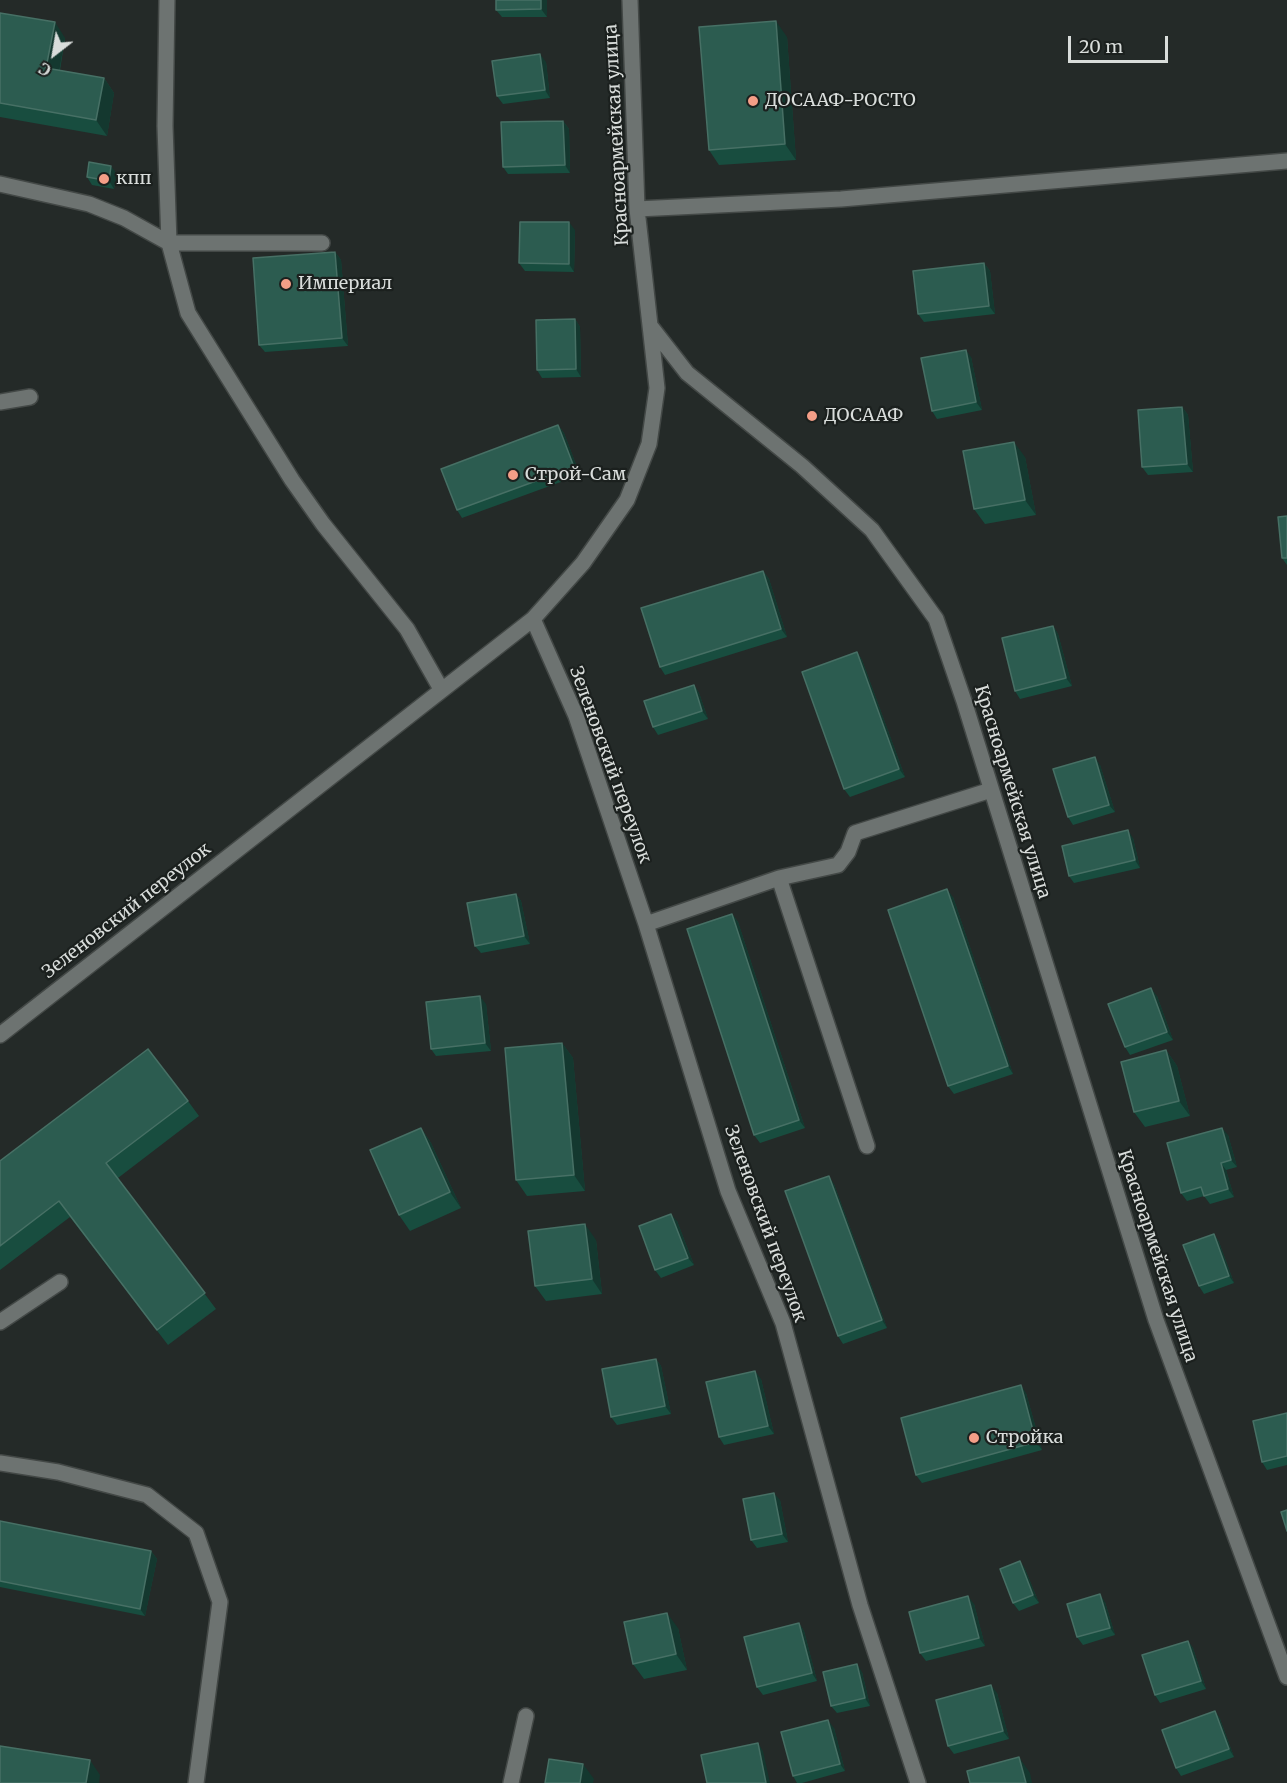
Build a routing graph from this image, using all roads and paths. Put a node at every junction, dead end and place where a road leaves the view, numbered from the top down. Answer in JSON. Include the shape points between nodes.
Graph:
{"nodes":[{"id":1,"x":167,"y":0,"type":"edge"},
{"id":2,"x":630,"y":0,"type":"edge"},
{"id":3,"x":1287,"y":161,"type":"edge"},
{"id":4,"x":0,"y":184,"type":"edge"},
{"id":5,"x":637,"y":209,"type":"junction"},
{"id":6,"x":169,"y":243,"type":"junction"},
{"id":7,"x":322,"y":243,"type":"dead end"},
{"id":8,"x":652,"y":328,"type":"junction"},
{"id":9,"x":30,"y":397,"type":"dead end"},
{"id":10,"x":0,"y":402,"type":"edge"},
{"id":11,"x":533,"y":618,"type":"junction"},
{"id":12,"x":441,"y":689,"type":"junction"},
{"id":13,"x":991,"y":790,"type":"junction"},
{"id":14,"x":779,"y":878,"type":"junction"},
{"id":15,"x":646,"y":924,"type":"junction"},
{"id":16,"x":0,"y":1035,"type":"edge"},
{"id":17,"x":867,"y":1146,"type":"dead end"},
{"id":18,"x":60,"y":1282,"type":"dead end"},
{"id":19,"x":0,"y":1322,"type":"edge"},
{"id":20,"x":0,"y":1463,"type":"edge"},
{"id":21,"x":1287,"y":1677,"type":"edge"},
{"id":22,"x":526,"y":1716,"type":"dead end"},
{"id":23,"x":196,"y":1783,"type":"edge"},
{"id":24,"x":511,"y":1783,"type":"edge"},
{"id":25,"x":918,"y":1783,"type":"edge"}],
"edges":[{"from":1,"to":6,"type":"street","via":[[165,126]]},
{"from":2,"to":5,"type":"street","name":"Красноармейская улица"},
{"from":3,"to":5,"type":"street","via":[[841,199]]},
{"from":4,"to":6,"type":"street","via":[[89,204]]},
{"from":5,"to":8,"type":"street","name":"Красноармейская улица"},
{"from":6,"to":7,"type":"street"},
{"from":6,"to":12,"type":"street","via":[[188,313],[292,480],[407,629]]},
{"from":8,"to":11,"type":"street","name":"Зеленовский переулок","via":[[657,388],[654,411],[649,444],[627,500],[583,563]]},
{"from":8,"to":13,"type":"street","name":"Красноармейская улица","via":[[687,372],[802,466],[872,530],[897,561],[936,619]]},
{"from":9,"to":10,"type":"street"},
{"from":11,"to":12,"type":"street","name":"Зеленовский переулок"},
{"from":11,"to":15,"type":"street","name":"Зеленовский переулок","via":[[576,716]]},
{"from":12,"to":16,"type":"street","name":"Зеленовский переулок"},
{"from":13,"to":14,"type":"street","via":[[855,833],[838,865]]},
{"from":13,"to":21,"type":"street","name":"Красноармейская улица","via":[[1156,1320]]},
{"from":14,"to":15,"type":"street"},
{"from":14,"to":17,"type":"street"},
{"from":15,"to":25,"type":"street","name":"Зеленовский переулок","via":[[728,1191],[783,1323],[860,1605]]},
{"from":18,"to":19,"type":"street"},
{"from":20,"to":23,"type":"street","via":[[58,1472],[147,1495],[196,1533],[220,1602]]},
{"from":22,"to":24,"type":"street"}]}
